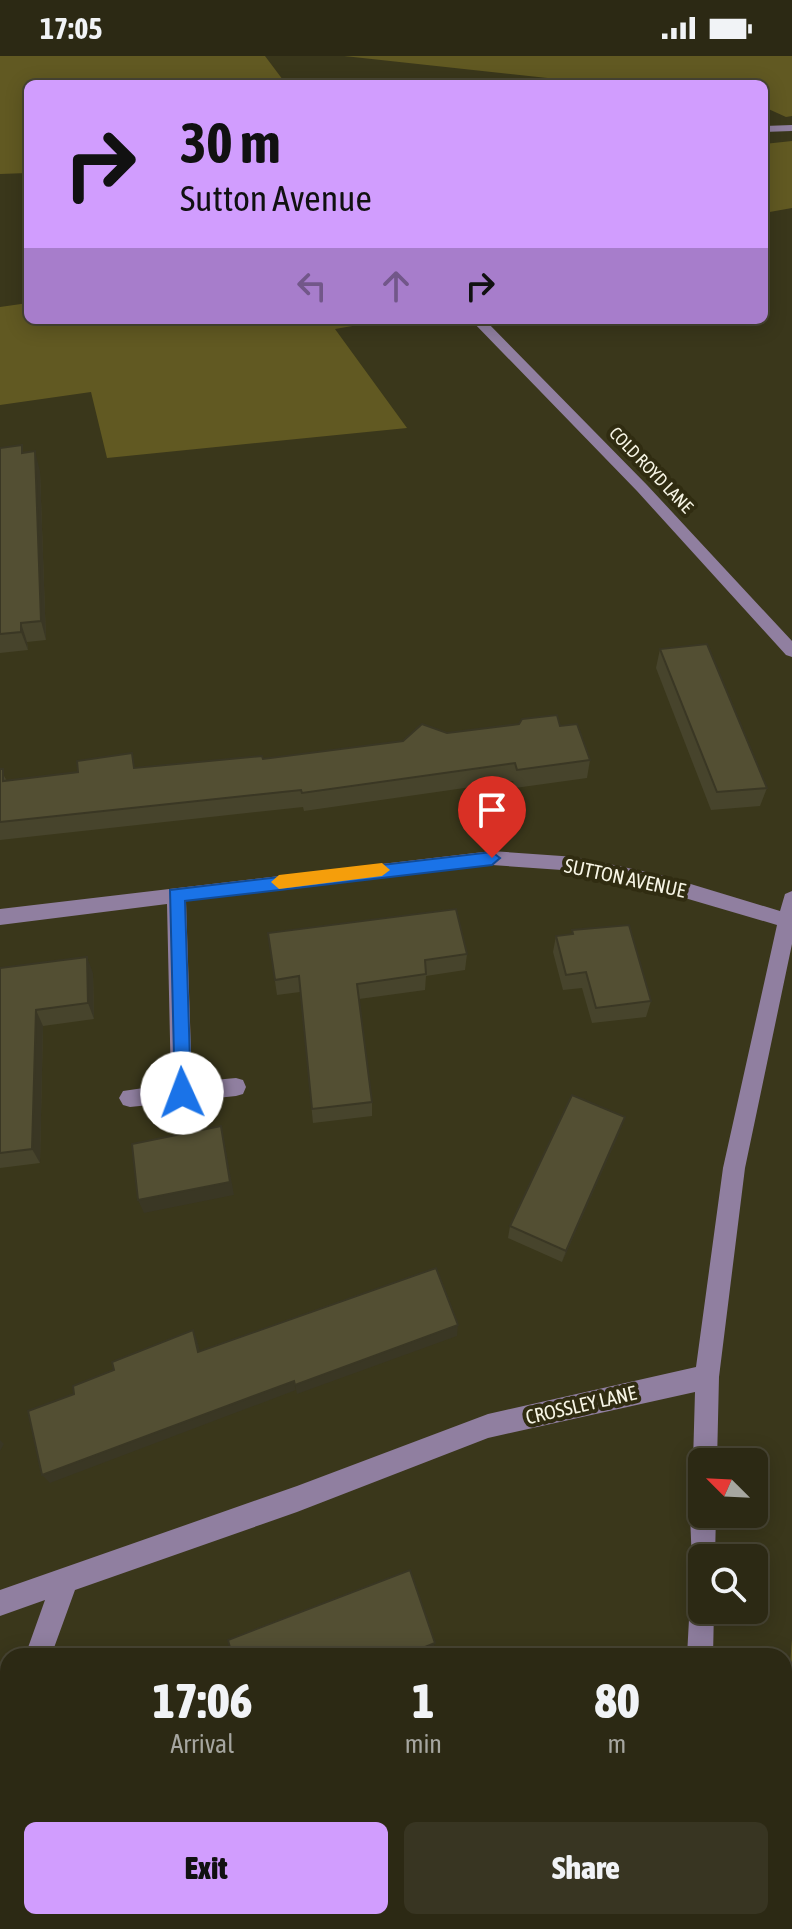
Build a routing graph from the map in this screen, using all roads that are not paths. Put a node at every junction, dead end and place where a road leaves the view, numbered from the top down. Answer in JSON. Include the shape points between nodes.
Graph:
{"nodes":[{"id":1,"x":792,"y":128,"type":"edge"},
{"id":2,"x":768,"y":129,"type":"edge"},
{"id":3,"x":482,"y":324,"type":"edge"},
{"id":4,"x":792,"y":651,"type":"edge"},
{"id":5,"x":176,"y":895,"type":"junction"},
{"id":6,"x":788,"y":910,"type":"edge"},
{"id":7,"x":0,"y":917,"type":"edge"},
{"id":8,"x":236,"y":1087,"type":"dead end"},
{"id":9,"x":182,"y":1093,"type":"junction"},
{"id":10,"x":130,"y":1098,"type":"dead end"},
{"id":11,"x":707,"y":1377,"type":"junction"},
{"id":12,"x":705,"y":1448,"type":"edge"},
{"id":13,"x":65,"y":1581,"type":"junction"},
{"id":14,"x":0,"y":1603,"type":"edge"},
{"id":15,"x":701,"y":1624,"type":"edge"},
{"id":16,"x":41,"y":1648,"type":"edge"},
{"id":17,"x":700,"y":1648,"type":"edge"}],
"edges":[{"from":1,"to":2,"type":"street"},
{"from":3,"to":4,"type":"street","name":"COLD ROYD LANE"},
{"from":5,"to":6,"type":"street","name":"SUTTON AVENUE","via":[[492,858],[576,864]]},
{"from":5,"to":7,"type":"street","name":"SUTTON AVENUE"},
{"from":5,"to":9,"type":"street"},
{"from":6,"to":11,"type":"street","via":[[734,1168]]},
{"from":8,"to":9,"type":"street"},
{"from":9,"to":10,"type":"street"},
{"from":11,"to":12,"type":"street"},
{"from":11,"to":13,"type":"street","name":"CROSSLEY LANE","via":[[488,1426]]},
{"from":13,"to":14,"type":"street","name":"CROSSLEY LANE"},
{"from":13,"to":16,"type":"street"},
{"from":15,"to":17,"type":"street"}]}
